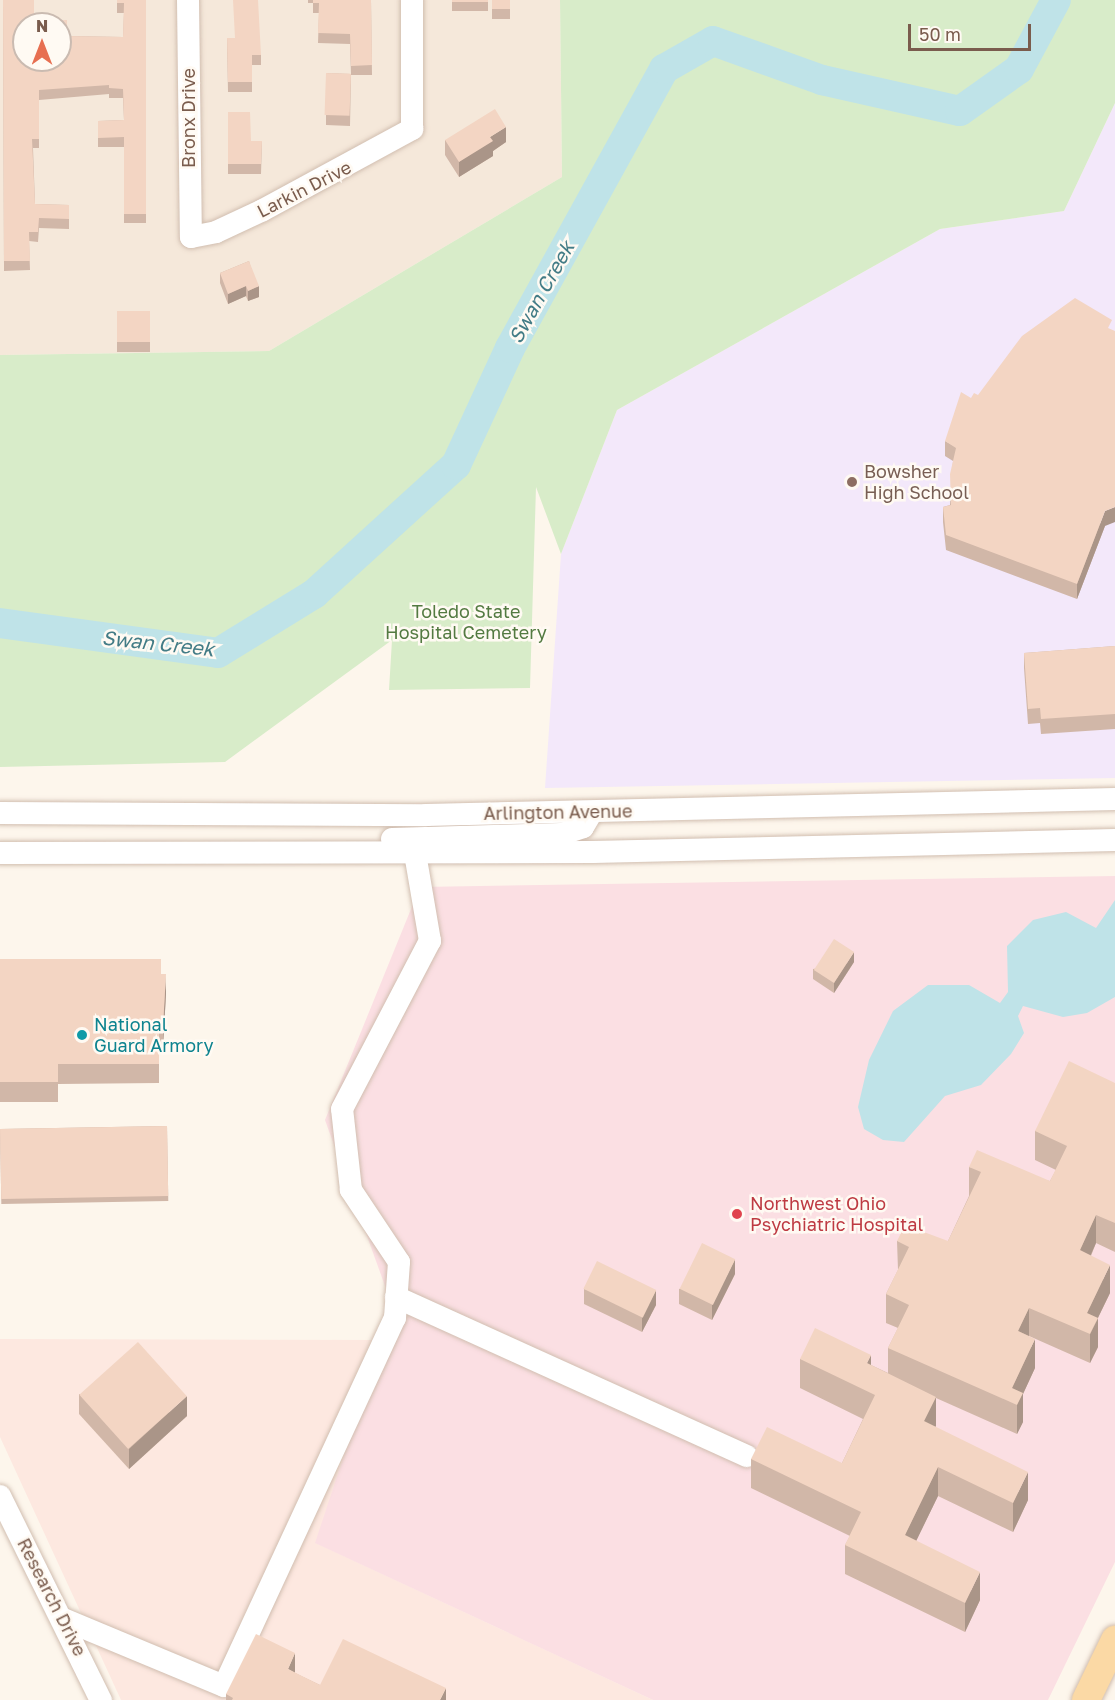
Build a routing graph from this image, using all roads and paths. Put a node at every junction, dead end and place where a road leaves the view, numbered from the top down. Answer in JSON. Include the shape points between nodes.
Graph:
{"nodes":[{"id":1,"x":188,"y":0,"type":"edge"},
{"id":2,"x":412,"y":0,"type":"edge"},
{"id":3,"x":191,"y":237,"type":"joint"},
{"id":4,"x":1115,"y":799,"type":"edge"},
{"id":5,"x":592,"y":812,"type":"junction"},
{"id":6,"x":0,"y":813,"type":"edge"},
{"id":7,"x":1115,"y":840,"type":"edge"},
{"id":8,"x":0,"y":854,"type":"edge"},
{"id":9,"x":130,"y":854,"type":"junction"},
{"id":10,"x":415,"y":854,"type":"junction"},
{"id":11,"x":396,"y":1297,"type":"junction"},
{"id":12,"x":747,"y":1456,"type":"dead end"},
{"id":13,"x":0,"y":1496,"type":"edge"},
{"id":14,"x":63,"y":1619,"type":"junction"},
{"id":15,"x":1115,"y":1640,"type":"edge"},
{"id":16,"x":101,"y":1700,"type":"edge"},
{"id":17,"x":1086,"y":1700,"type":"edge"}],
"edges":[{"from":1,"to":3,"type":"street","name":"Bronx Drive"},
{"from":2,"to":3,"type":"street","name":"Larkin Drive","via":[[412,129],[358,162],[263,210],[216,232]]},
{"from":4,"to":5,"type":"street","name":"Arlington Avenue"},
{"from":5,"to":6,"type":"street","name":"Arlington Avenue"},
{"from":5,"to":9,"type":"street","via":[[583,827],[562,834],[477,834],[364,841],[250,839]]},
{"from":7,"to":10,"type":"street"},
{"from":8,"to":9,"type":"street"},
{"from":9,"to":10,"type":"street"},
{"from":10,"to":11,"type":"street","via":[[430,941],[342,1109],[351,1190],[399,1262]]},
{"from":11,"to":12,"type":"street"},
{"from":11,"to":14,"type":"street","via":[[395,1318],[224,1686]]},
{"from":13,"to":14,"type":"street","name":"Research Drive"},
{"from":14,"to":16,"type":"street","name":"Research Drive"},
{"from":15,"to":17,"type":"main road"}]}
